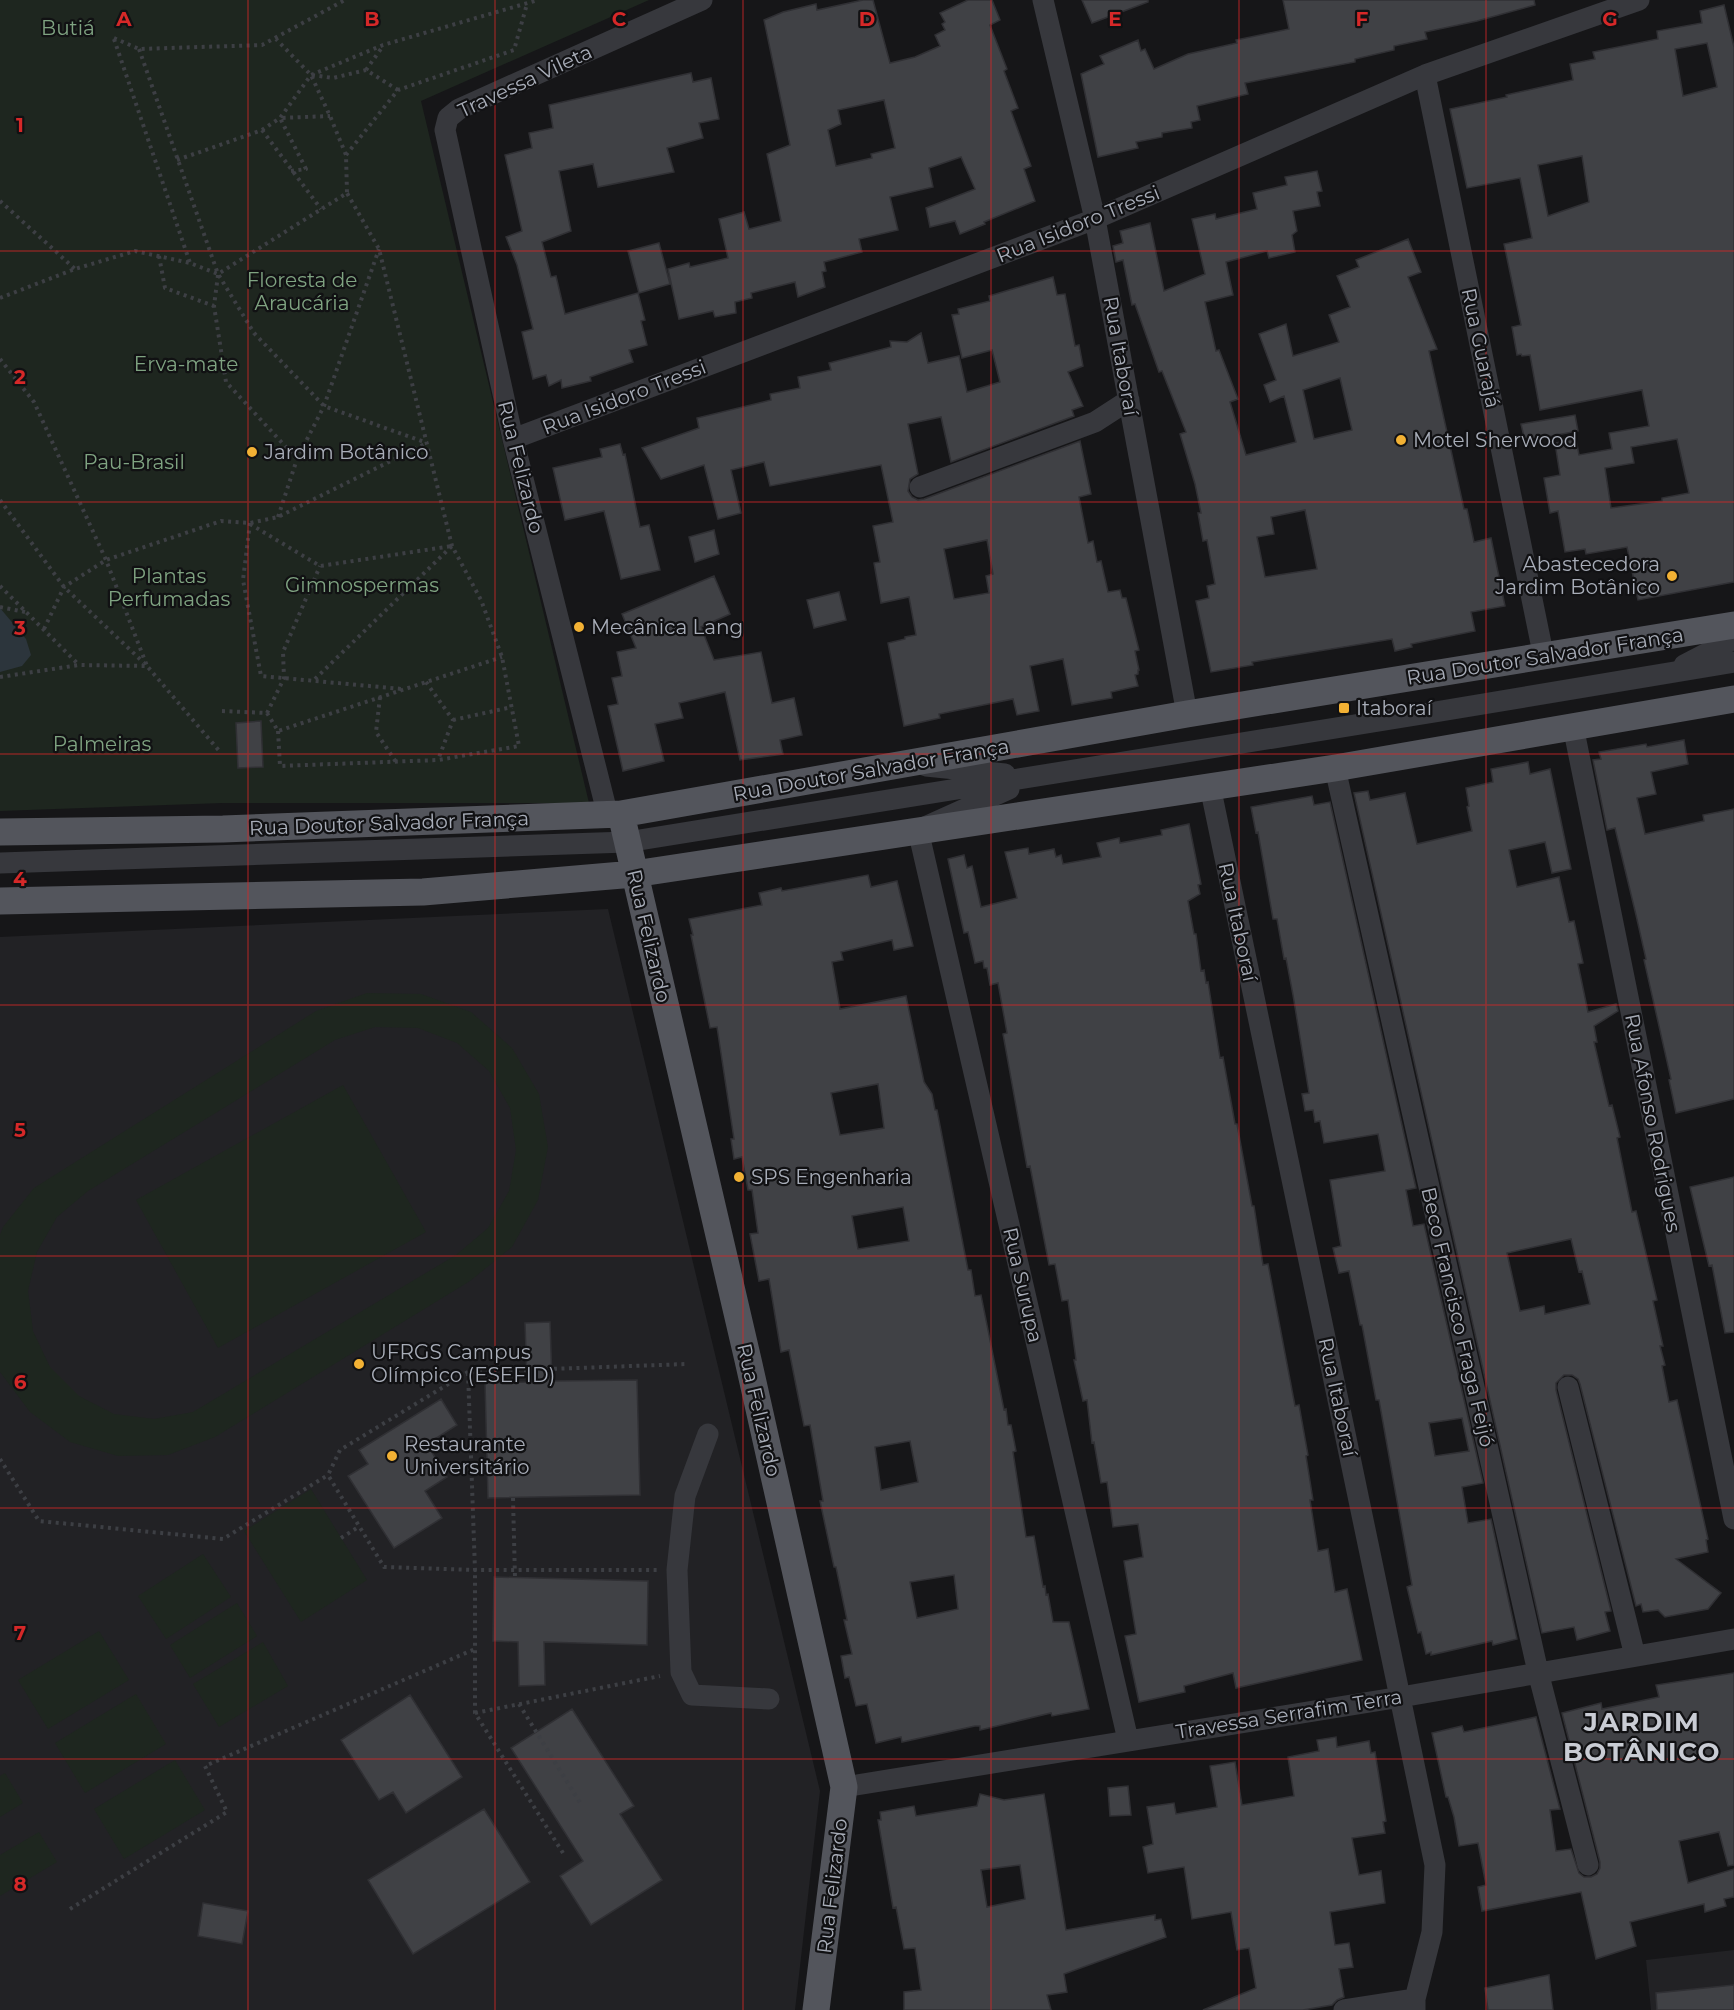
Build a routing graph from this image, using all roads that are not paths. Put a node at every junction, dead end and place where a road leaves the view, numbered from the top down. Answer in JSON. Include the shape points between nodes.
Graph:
{"nodes":[{"id":1,"x":702,"y":0,"type":"edge"},
{"id":2,"x":1043,"y":0,"type":"edge"},
{"id":3,"x":1639,"y":0,"type":"edge"},
{"id":4,"x":1425,"y":75,"type":"junction"},
{"id":5,"x":448,"y":118,"type":"joint"},
{"id":6,"x":1095,"y":219,"type":"junction"},
{"id":7,"x":1129,"y":400,"type":"junction"},
{"id":8,"x":513,"y":439,"type":"junction"},
{"id":9,"x":920,"y":487,"type":"dead end"},
{"id":10,"x":1734,"y":625,"type":"edge"},
{"id":11,"x":1734,"y":639,"type":"edge"},
{"id":12,"x":1544,"y":658,"type":"junction"},
{"id":13,"x":1734,"y":662,"type":"edge"},
{"id":14,"x":1665,"y":674,"type":"junction"},
{"id":15,"x":1734,"y":699,"type":"edge"},
{"id":16,"x":1186,"y":714,"type":"junction"},
{"id":17,"x":1573,"y":726,"type":"junction"},
{"id":18,"x":908,"y":764,"type":"junction"},
{"id":19,"x":1335,"y":768,"type":"junction"},
{"id":20,"x":1036,"y":777,"type":"junction"},
{"id":21,"x":1210,"y":786,"type":"junction"},
{"id":22,"x":614,"y":815,"type":"junction"},
{"id":23,"x":918,"y":830,"type":"junction"},
{"id":24,"x":0,"y":832,"type":"edge"},
{"id":25,"x":627,"y":842,"type":"junction"},
{"id":26,"x":0,"y":863,"type":"edge"},
{"id":27,"x":634,"y":874,"type":"junction"},
{"id":28,"x":0,"y":901,"type":"edge"},
{"id":29,"x":1568,"y":1387,"type":"dead end"},
{"id":30,"x":708,"y":1434,"type":"dead end"},
{"id":31,"x":1734,"y":1519,"type":"edge"},
{"id":32,"x":1734,"y":1639,"type":"edge"},
{"id":33,"x":1635,"y":1656,"type":"junction"},
{"id":34,"x":1538,"y":1672,"type":"junction"},
{"id":35,"x":1401,"y":1697,"type":"junction"},
{"id":36,"x":769,"y":1699,"type":"dead end"},
{"id":37,"x":1128,"y":1740,"type":"junction"},
{"id":38,"x":844,"y":1787,"type":"junction"},
{"id":39,"x":1588,"y":1865,"type":"dead end"},
{"id":40,"x":1415,"y":2005,"type":"edge"},
{"id":41,"x":816,"y":2010,"type":"edge"},
{"id":42,"x":1344,"y":2010,"type":"edge"}],
"edges":[{"from":1,"to":5,"type":"street","name":"Travessa Vileta","via":[[459,109]]},
{"from":2,"to":6,"type":"street","name":"Rua Itaboraí"},
{"from":3,"to":4,"type":"street","name":"Rua Isidoro Tressi"},
{"from":4,"to":6,"type":"street","name":"Rua Isidoro Tressi"},
{"from":4,"to":12,"type":"street","name":"Rua Guarajá"},
{"from":5,"to":8,"type":"street","name":"Rua Felizardo","via":[[445,130]]},
{"from":6,"to":7,"type":"street","name":"Rua Itaboraí"},
{"from":6,"to":8,"type":"street","name":"Rua Isidoro Tressi"},
{"from":7,"to":9,"type":"street","via":[[1095,422]]},
{"from":7,"to":16,"type":"street","name":"Rua Itaboraí"},
{"from":8,"to":22,"type":"street","name":"Rua Felizardo"},
{"from":10,"to":12,"type":"main road","name":"Rua Doutor Salvador França"},
{"from":11,"to":14,"type":"street"},
{"from":12,"to":16,"type":"main road","name":"Rua Doutor Salvador França"},
{"from":13,"to":14,"type":"street"},
{"from":14,"to":20,"type":"street"},
{"from":15,"to":17,"type":"main road"},
{"from":16,"to":18,"type":"main road","name":"Rua Doutor Salvador França"},
{"from":17,"to":19,"type":"main road"},
{"from":17,"to":31,"type":"street","name":"Rua Afonso Rodrigues"},
{"from":18,"to":20,"type":"street"},
{"from":18,"to":22,"type":"main road","name":"Rua Doutor Salvador França"},
{"from":19,"to":21,"type":"main road"},
{"from":19,"to":34,"type":"street","name":"Beco Francisco Fraga Feijó"},
{"from":20,"to":23,"type":"street"},
{"from":20,"to":25,"type":"street"},
{"from":21,"to":23,"type":"main road"},
{"from":21,"to":35,"type":"street","name":"Rua Itaboraí"},
{"from":22,"to":24,"type":"main road","name":"Rua Doutor Salvador França"},
{"from":22,"to":25,"type":"main road","name":"Rua Felizardo"},
{"from":23,"to":27,"type":"main road"},
{"from":23,"to":37,"type":"street","name":"Rua Surupa"},
{"from":25,"to":26,"type":"street"},
{"from":25,"to":27,"type":"main road","name":"Rua Felizardo"},
{"from":27,"to":28,"type":"main road","via":[[423,892]]},
{"from":27,"to":38,"type":"main road","name":"Rua Felizardo"},
{"from":29,"to":33,"type":"street"},
{"from":30,"to":36,"type":"street","via":[[685,1496],[677,1570],[681,1672],[692,1695]]},
{"from":32,"to":33,"type":"street","name":"Travessa Serrafim Terra"},
{"from":33,"to":34,"type":"street","name":"Travessa Serrafim Terra"},
{"from":34,"to":35,"type":"street","name":"Travessa Serrafim Terra"},
{"from":34,"to":39,"type":"street","name":"Beco Francisco Fraga Feijó"},
{"from":35,"to":37,"type":"street","name":"Travessa Serrafim Terra"},
{"from":35,"to":40,"type":"street","name":"Rua Itaboraí","via":[[1435,1865],[1432,1932]]},
{"from":37,"to":38,"type":"street","name":"Travessa Serrafim Terra"},
{"from":38,"to":41,"type":"main road","name":"Rua Felizardo"},
{"from":40,"to":42,"type":"street"}]}
